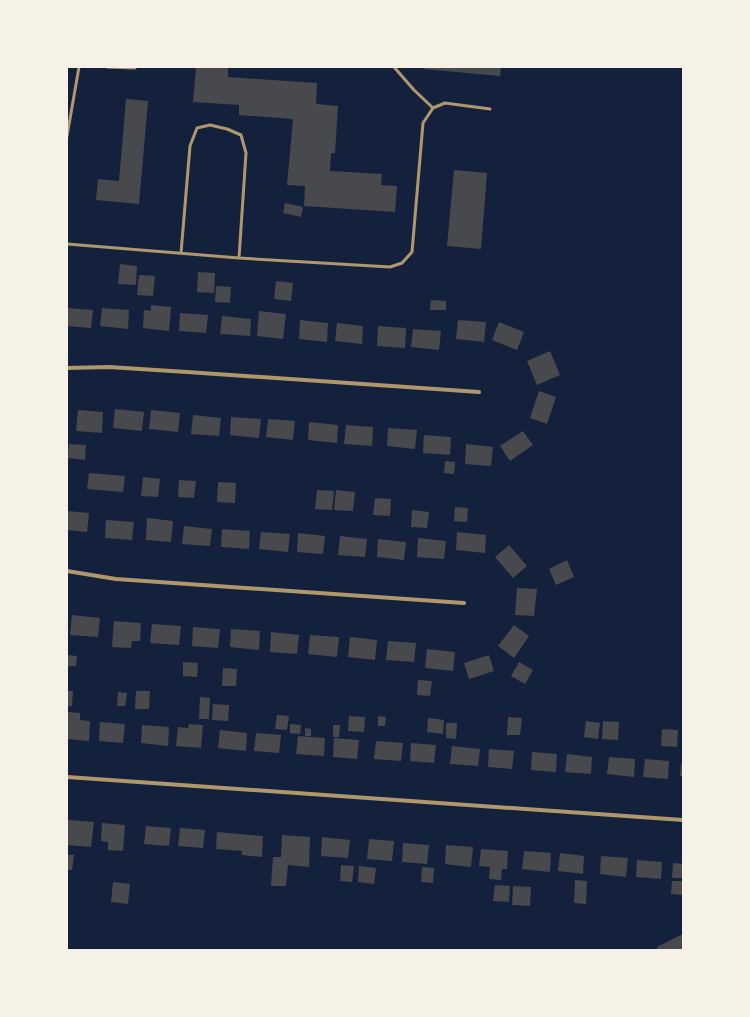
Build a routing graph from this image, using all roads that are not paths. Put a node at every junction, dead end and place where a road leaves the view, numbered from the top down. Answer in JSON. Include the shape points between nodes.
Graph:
{"nodes":[{"id":1,"x":79,"y":67,"type":"edge"},
{"id":2,"x":107,"y":67,"type":"edge"},
{"id":3,"x":394,"y":67,"type":"edge"},
{"id":4,"x":136,"y":68,"type":"dead end"},
{"id":5,"x":433,"y":108,"type":"junction"},
{"id":6,"x":490,"y":109,"type":"dead end"},
{"id":7,"x":67,"y":136,"type":"edge"},
{"id":8,"x":67,"y":244,"type":"edge"},
{"id":9,"x":181,"y":253,"type":"junction"},
{"id":10,"x":239,"y":258,"type":"junction"},
{"id":11,"x":67,"y":368,"type":"edge"},
{"id":12,"x":479,"y":392,"type":"dead end"},
{"id":13,"x":67,"y":571,"type":"edge"},
{"id":14,"x":464,"y":603,"type":"dead end"},
{"id":15,"x":67,"y":777,"type":"edge"},
{"id":16,"x":683,"y":820,"type":"edge"}],
"edges":[{"from":1,"to":7,"type":"lane"},
{"from":2,"to":4,"type":"lane"},
{"from":3,"to":5,"type":"lane"},
{"from":5,"to":6,"type":"lane","via":[[445,103]]},
{"from":5,"to":10,"type":"lane","via":[[423,123],[412,252],[402,264],[376,267]]},
{"from":8,"to":9,"type":"lane"},
{"from":9,"to":10,"type":"lane"},
{"from":9,"to":10,"type":"lane","via":[[190,146],[197,128],[210,125],[241,135],[246,153]]},
{"from":11,"to":12,"type":"street","via":[[109,367]]},
{"from":13,"to":14,"type":"street","via":[[116,579]]},
{"from":15,"to":16,"type":"street"}]}
